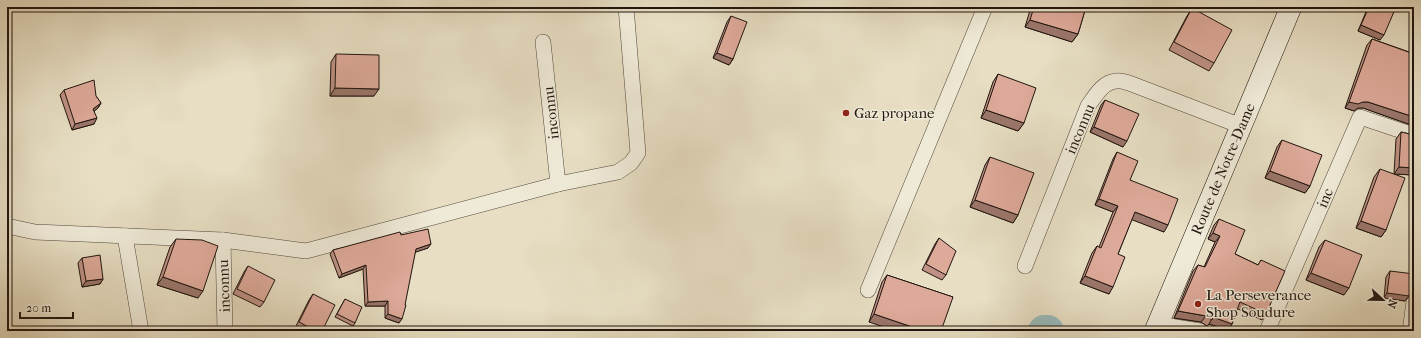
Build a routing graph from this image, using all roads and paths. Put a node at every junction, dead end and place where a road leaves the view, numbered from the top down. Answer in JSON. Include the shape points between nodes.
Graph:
{"nodes":[{"id":1,"x":626,"y":7,"type":"edge"},
{"id":2,"x":985,"y":7,"type":"edge"},
{"id":3,"x":1291,"y":7,"type":"edge"},
{"id":4,"x":543,"y":42,"type":"dead end"},
{"id":5,"x":1241,"y":126,"type":"junction"},
{"id":6,"x":1414,"y":135,"type":"edge"},
{"id":7,"x":558,"y":184,"type":"junction"},
{"id":8,"x":7,"y":226,"type":"edge"},
{"id":9,"x":125,"y":236,"type":"junction"},
{"id":10,"x":223,"y":240,"type":"junction"},
{"id":11,"x":1025,"y":266,"type":"dead end"},
{"id":12,"x":868,"y":290,"type":"dead end"},
{"id":13,"x":1414,"y":302,"type":"edge"},
{"id":14,"x":1156,"y":328,"type":"edge"},
{"id":15,"x":141,"y":331,"type":"edge"},
{"id":16,"x":226,"y":331,"type":"edge"},
{"id":17,"x":1200,"y":331,"type":"edge"},
{"id":18,"x":1267,"y":331,"type":"edge"},
{"id":19,"x":1410,"y":331,"type":"edge"}],
"edges":[{"from":1,"to":7,"type":"street","via":[[638,153],[631,163],[618,172]]},
{"from":2,"to":12,"type":"street"},
{"from":3,"to":5,"type":"street","name":"Route de Notre-Dame"},
{"from":4,"to":7,"type":"street","name":"inconnu"},
{"from":5,"to":11,"type":"street","name":"inconnu","via":[[1129,83],[1117,80],[1107,84],[1097,92],[1088,106]]},
{"from":5,"to":14,"type":"street","name":"Route de Notre-Dame"},
{"from":6,"to":18,"type":"street","name":"inc","via":[[1360,117]]},
{"from":7,"to":10,"type":"street","via":[[306,251]]},
{"from":8,"to":9,"type":"street","via":[[35,232]]},
{"from":9,"to":10,"type":"street"},
{"from":9,"to":15,"type":"street"},
{"from":10,"to":16,"type":"street","name":"inconnu"},
{"from":13,"to":19,"type":"street"},
{"from":14,"to":17,"type":"street"}]}
